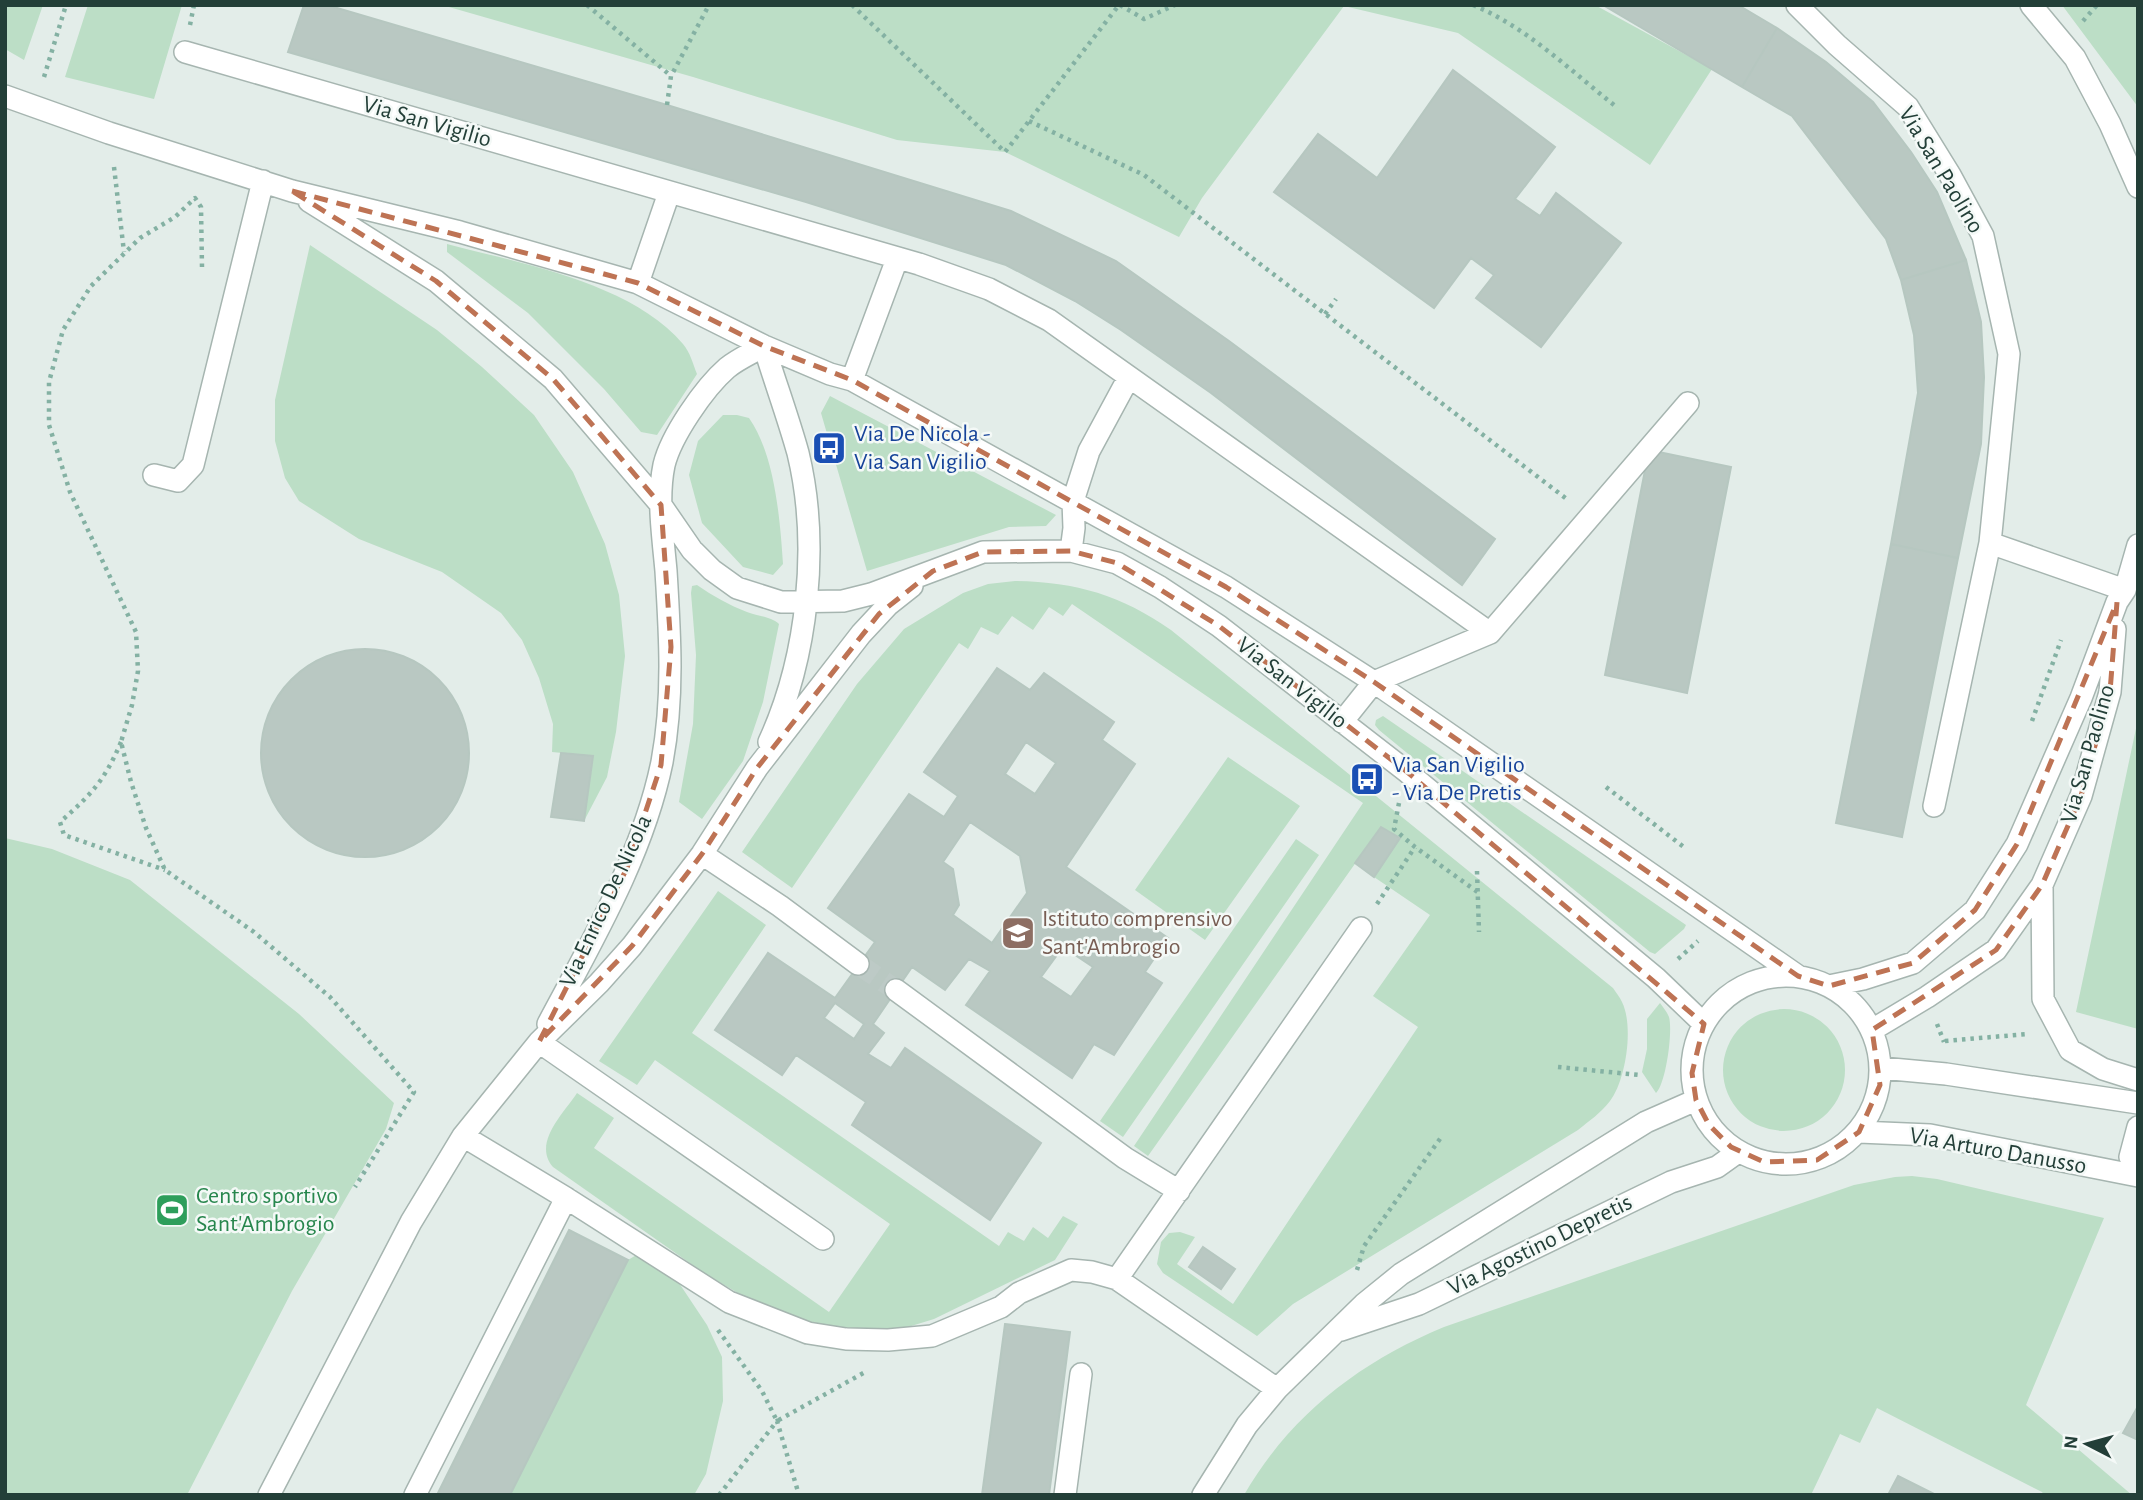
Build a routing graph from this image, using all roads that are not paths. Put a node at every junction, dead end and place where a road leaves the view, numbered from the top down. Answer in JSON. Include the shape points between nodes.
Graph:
{"nodes":[{"id":1,"x":1797,"y":5,"type":"edge"},
{"id":2,"x":2031,"y":5,"type":"edge"},
{"id":3,"x":185,"y":52,"type":"dead end"},
{"id":4,"x":5,"y":96,"type":"edge"},
{"id":5,"x":263,"y":181,"type":"junction"},
{"id":6,"x":2138,"y":187,"type":"edge"},
{"id":7,"x":292,"y":191,"type":"junction"},
{"id":8,"x":669,"y":193,"type":"junction"},
{"id":9,"x":897,"y":259,"type":"junction"},
{"id":10,"x":639,"y":283,"type":"junction"},
{"id":11,"x":764,"y":346,"type":"junction"},
{"id":12,"x":1129,"y":377,"type":"junction"},
{"id":13,"x":852,"y":380,"type":"junction"},
{"id":14,"x":1688,"y":403,"type":"dead end"},
{"id":15,"x":154,"y":475,"type":"dead end"},
{"id":16,"x":1073,"y":501,"type":"junction"},
{"id":17,"x":661,"y":505,"type":"junction"},
{"id":18,"x":1990,"y":543,"type":"junction"},
{"id":19,"x":2138,"y":545,"type":"edge"},
{"id":20,"x":1071,"y":551,"type":"junction"},
{"id":21,"x":933,"y":571,"type":"junction"},
{"id":22,"x":2121,"y":596,"type":"junction"},
{"id":23,"x":805,"y":603,"type":"junction"},
{"id":24,"x":1490,"y":633,"type":"junction"},
{"id":25,"x":1374,"y":682,"type":"junction"},
{"id":26,"x":1342,"y":722,"type":"junction"},
{"id":27,"x":757,"y":768,"type":"junction"},
{"id":28,"x":1934,"y":806,"type":"dead end"},
{"id":29,"x":702,"y":854,"type":"junction"},
{"id":30,"x":2042,"y":885,"type":"junction"},
{"id":31,"x":1361,"y":928,"type":"road end"},
{"id":32,"x":858,"y":964,"type":"tunnel mouth"},
{"id":33,"x":1798,"y":976,"type":"junction"},
{"id":34,"x":1829,"y":986,"type":"junction"},
{"id":35,"x":896,"y":990,"type":"tunnel mouth"},
{"id":36,"x":1704,"y":1024,"type":"junction"},
{"id":37,"x":1872,"y":1030,"type":"junction"},
{"id":38,"x":539,"y":1042,"type":"junction"},
{"id":39,"x":1881,"y":1068,"type":"junction"},
{"id":40,"x":2138,"y":1080,"type":"edge"},
{"id":41,"x":1696,"y":1100,"type":"junction"},
{"id":42,"x":2138,"y":1103,"type":"edge"},
{"id":43,"x":2138,"y":1127,"type":"edge"},
{"id":44,"x":1858,"y":1132,"type":"junction"},
{"id":45,"x":463,"y":1136,"type":"junction"},
{"id":46,"x":1738,"y":1152,"type":"junction"},
{"id":47,"x":2138,"y":1168,"type":"edge"},
{"id":48,"x":2138,"y":1175,"type":"edge"},
{"id":49,"x":1179,"y":1191,"type":"junction"},
{"id":50,"x":566,"y":1198,"type":"junction"},
{"id":51,"x":823,"y":1239,"type":"dead end"},
{"id":52,"x":1117,"y":1279,"type":"junction"},
{"id":53,"x":1339,"y":1331,"type":"junction"},
{"id":54,"x":1080,"y":1374,"type":"dead end"},
{"id":55,"x":1277,"y":1389,"type":"junction"},
{"id":56,"x":269,"y":1495,"type":"edge"},
{"id":57,"x":415,"y":1495,"type":"edge"},
{"id":58,"x":1065,"y":1495,"type":"edge"},
{"id":59,"x":1203,"y":1495,"type":"edge"}],
"edges":[{"from":1,"to":18,"type":"street","name":"Via San Paolino","via":[[1909,107],[1983,236],[2009,354]]},
{"from":2,"to":6,"type":"street","via":[[2075,58]]},
{"from":3,"to":8,"type":"street","name":"Via San Vigilio"},
{"from":4,"to":5,"type":"street","name":"Via San Vigilio"},
{"from":5,"to":7,"type":"street","name":"Via San Vigilio"},
{"from":5,"to":15,"type":"street","via":[[193,465],[178,481]]},
{"from":7,"to":10,"type":"street","name":"Via San Vigilio"},
{"from":7,"to":17,"type":"street","name":"Via San Vigilio","via":[[436,281],[552,379]]},
{"from":8,"to":9,"type":"street","name":"Via San Vigilio"},
{"from":8,"to":10,"type":"street"},
{"from":9,"to":12,"type":"street","name":"Via San Vigilio","via":[[1001,295],[1048,320]]},
{"from":9,"to":13,"type":"street"},
{"from":10,"to":11,"type":"street","name":"Via San Vigilio"},
{"from":11,"to":13,"type":"street","name":"Via San Vigilio"},
{"from":11,"to":17,"type":"street","name":"Via Enrico De Nicola","via":[[728,367],[683,422],[664,464]]},
{"from":11,"to":23,"type":"street","name":"Via Enrico De Nicola","via":[[798,454],[806,497]]},
{"from":12,"to":16,"type":"street","via":[[1089,451]]},
{"from":12,"to":24,"type":"street","name":"Via San Vigilio"},
{"from":13,"to":16,"type":"street","name":"Via San Vigilio"},
{"from":14,"to":24,"type":"street"},
{"from":16,"to":20,"type":"street"},
{"from":16,"to":25,"type":"street","name":"Via San Vigilio","via":[[1226,587]]},
{"from":17,"to":23,"type":"street","via":[[692,550],[737,589],[781,602]]},
{"from":17,"to":38,"type":"street","name":"Via Enrico De Nicola","via":[[671,647],[668,727],[661,765],[627,868]]},
{"from":18,"to":22,"type":"street"},
{"from":18,"to":28,"type":"street","name":"Via San Paolino"},
{"from":19,"to":22,"type":"street","name":"Via San Paolino"},
{"from":20,"to":21,"type":"street","name":"Via San Vigilio","via":[[983,552]]},
{"from":20,"to":26,"type":"street","name":"Via San Vigilio","via":[[1117,563],[1160,587],[1219,626]]},
{"from":21,"to":23,"type":"street","name":"Via San Vigilio","via":[[871,594]]},
{"from":21,"to":27,"type":"street","name":"Via Enrico De Nicola","via":[[879,614]]},
{"from":22,"to":30,"type":"street","name":"Via San Paolino","via":[[2110,692],[2081,796]]},
{"from":22,"to":34,"type":"street","name":"Via San Paolino","via":[[2017,844],[1975,910],[1913,963]]},
{"from":23,"to":27,"type":"street","name":"Via Enrico De Nicola","via":[[794,674]]},
{"from":24,"to":25,"type":"street"},
{"from":25,"to":26,"type":"street"},
{"from":25,"to":33,"type":"street","name":"Via San Vigilio"},
{"from":26,"to":36,"type":"street","name":"Via San Vigilio","via":[[1656,978]]},
{"from":27,"to":29,"type":"street","name":"Via Enrico De Nicola"},
{"from":29,"to":32,"type":"street"},
{"from":29,"to":38,"type":"street","name":"Via Enrico De Nicola","via":[[632,946]]},
{"from":30,"to":37,"type":"street","name":"Via San Paolino","via":[[1996,950]]},
{"from":30,"to":40,"type":"street","via":[[2043,999],[2070,1050],[2103,1069]]},
{"from":31,"to":49,"type":"street"},
{"from":33,"to":34,"type":"street"},
{"from":33,"to":36,"type":"street","via":[[1770,977],[1744,986],[1721,1002]]},
{"from":34,"to":37,"type":"street","via":[[1854,1004]]},
{"from":35,"to":49,"type":"street","via":[[1125,1158]]},
{"from":36,"to":41,"type":"street","via":[[1692,1073]]},
{"from":37,"to":39,"type":"street"},
{"from":38,"to":45,"type":"street","name":"Via Enrico De Nicola"},
{"from":38,"to":51,"type":"street"},
{"from":39,"to":42,"type":"street"},
{"from":39,"to":44,"type":"street","via":[[1875,1102]]},
{"from":41,"to":46,"type":"street","via":[[1709,1125]]},
{"from":41,"to":53,"type":"street","name":"Via Agostino Depretis","via":[[1646,1122],[1401,1273]]},
{"from":43,"to":47,"type":"street","via":[[2130,1157]]},
{"from":44,"to":46,"type":"street","via":[[1817,1160],[1792,1165],[1764,1162]]},
{"from":44,"to":48,"type":"street","name":"Via Arturo Danusso","via":[[1930,1135]]},
{"from":45,"to":50,"type":"street"},
{"from":45,"to":56,"type":"street","name":"Via Enrico De Nicola","via":[[411,1222]]},
{"from":46,"to":53,"type":"street","name":"Via Agostino Depretis","via":[[1717,1167],[1671,1182],[1419,1304]]},
{"from":49,"to":52,"type":"street"},
{"from":50,"to":52,"type":"street","via":[[729,1302],[808,1333],[846,1339],[932,1336],[1071,1270]]},
{"from":50,"to":57,"type":"street"},
{"from":52,"to":55,"type":"street"},
{"from":53,"to":55,"type":"street","name":"Via Agostino Depretis"},
{"from":54,"to":58,"type":"street"},
{"from":55,"to":59,"type":"street","name":"Via Agostino Depretis","via":[[1247,1425]]}]}
